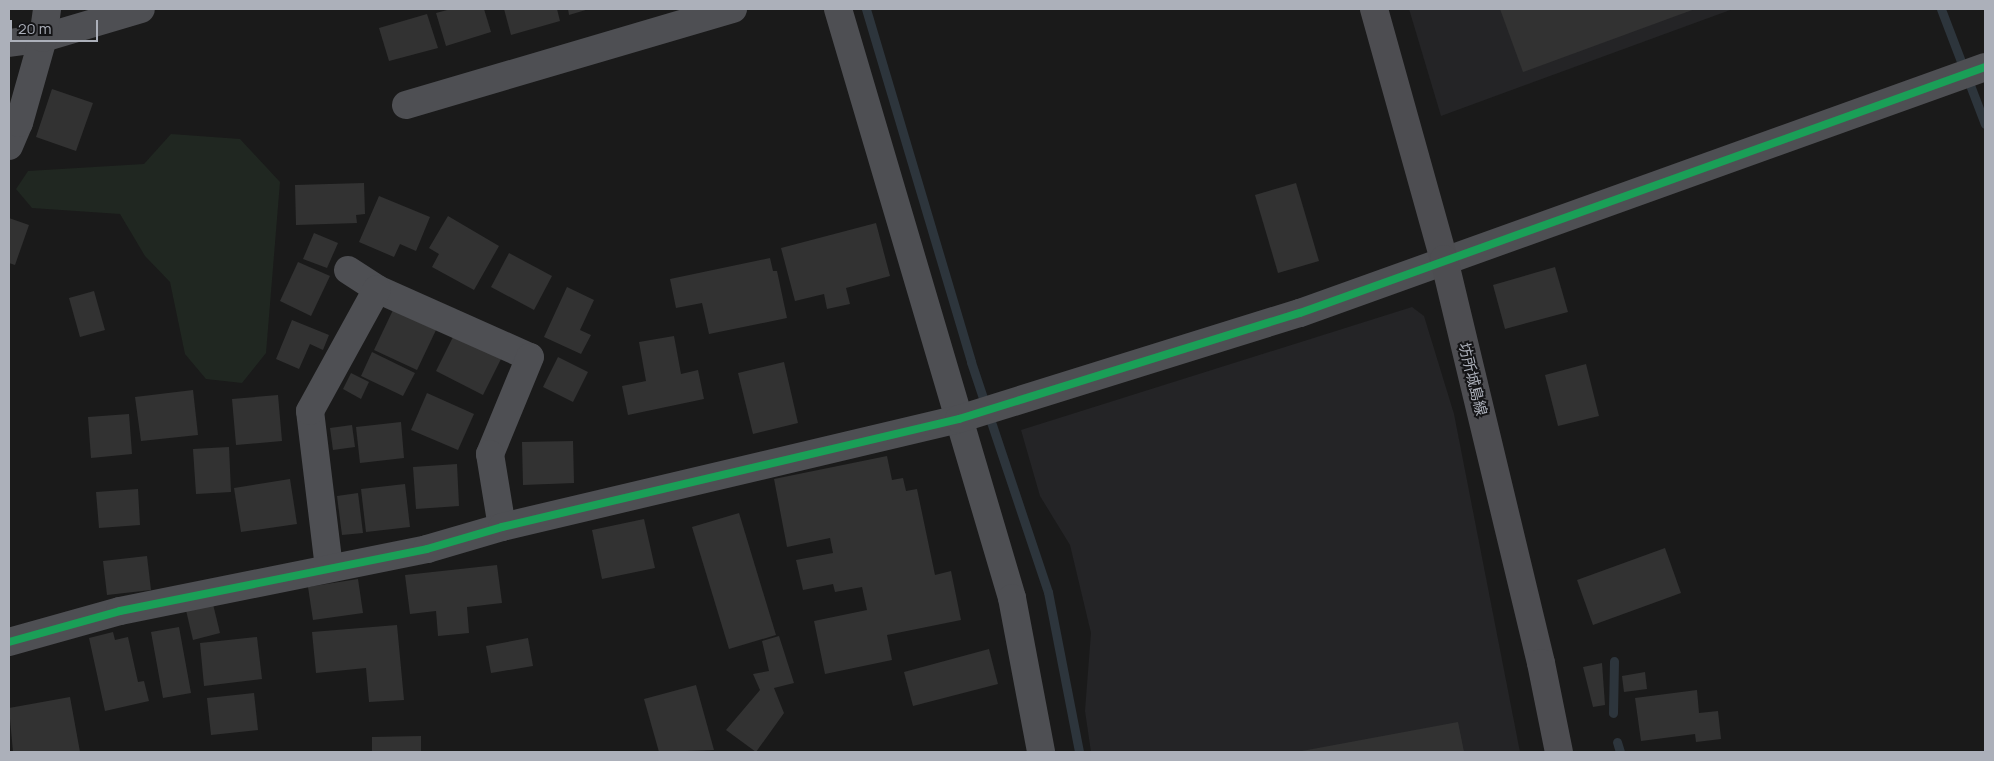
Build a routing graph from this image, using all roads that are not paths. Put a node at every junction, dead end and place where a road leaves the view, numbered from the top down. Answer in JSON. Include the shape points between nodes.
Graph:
{"nodes":[{"id":1,"x":47,"y":9,"type":"edge"},
{"id":2,"x":141,"y":9,"type":"edge"},
{"id":3,"x":733,"y":9,"type":"edge"},
{"id":4,"x":838,"y":9,"type":"edge"},
{"id":5,"x":1374,"y":9,"type":"edge"},
{"id":6,"x":43,"y":38,"type":"junction"},
{"id":7,"x":9,"y":43,"type":"edge"},
{"id":8,"x":1981,"y":69,"type":"edge"},
{"id":9,"x":406,"y":105,"type":"dead end"},
{"id":10,"x":9,"y":146,"type":"edge"},
{"id":11,"x":1444,"y":259,"type":"junction"},
{"id":12,"x":348,"y":270,"type":"dead end"},
{"id":13,"x":377,"y":289,"type":"junction"},
{"id":14,"x":959,"y":419,"type":"junction"},
{"id":15,"x":502,"y":527,"type":"junction"},
{"id":16,"x":329,"y":568,"type":"junction"},
{"id":17,"x":9,"y":642,"type":"edge"},
{"id":18,"x":1041,"y":752,"type":"edge"},
{"id":19,"x":1559,"y":752,"type":"edge"}],
"edges":[{"from":1,"to":6,"type":"street"},
{"from":2,"to":6,"type":"street"},
{"from":3,"to":9,"type":"street"},
{"from":4,"to":14,"type":"street"},
{"from":5,"to":11,"type":"main road","name":"坊所城島線"},
{"from":6,"to":7,"type":"street"},
{"from":6,"to":10,"type":"street"},
{"from":8,"to":11,"type":"street"},
{"from":11,"to":14,"type":"street","via":[[1300,313]]},
{"from":11,"to":19,"type":"main road","name":"坊所城島線","via":[[1541,663]]},
{"from":12,"to":13,"type":"street"},
{"from":13,"to":15,"type":"street","via":[[530,357],[490,454]]},
{"from":13,"to":16,"type":"street","via":[[310,410]]},
{"from":14,"to":15,"type":"street"},
{"from":14,"to":18,"type":"street","via":[[1012,598]]},
{"from":15,"to":16,"type":"street","via":[[427,549]]},
{"from":16,"to":17,"type":"street","via":[[120,611]]}]}
